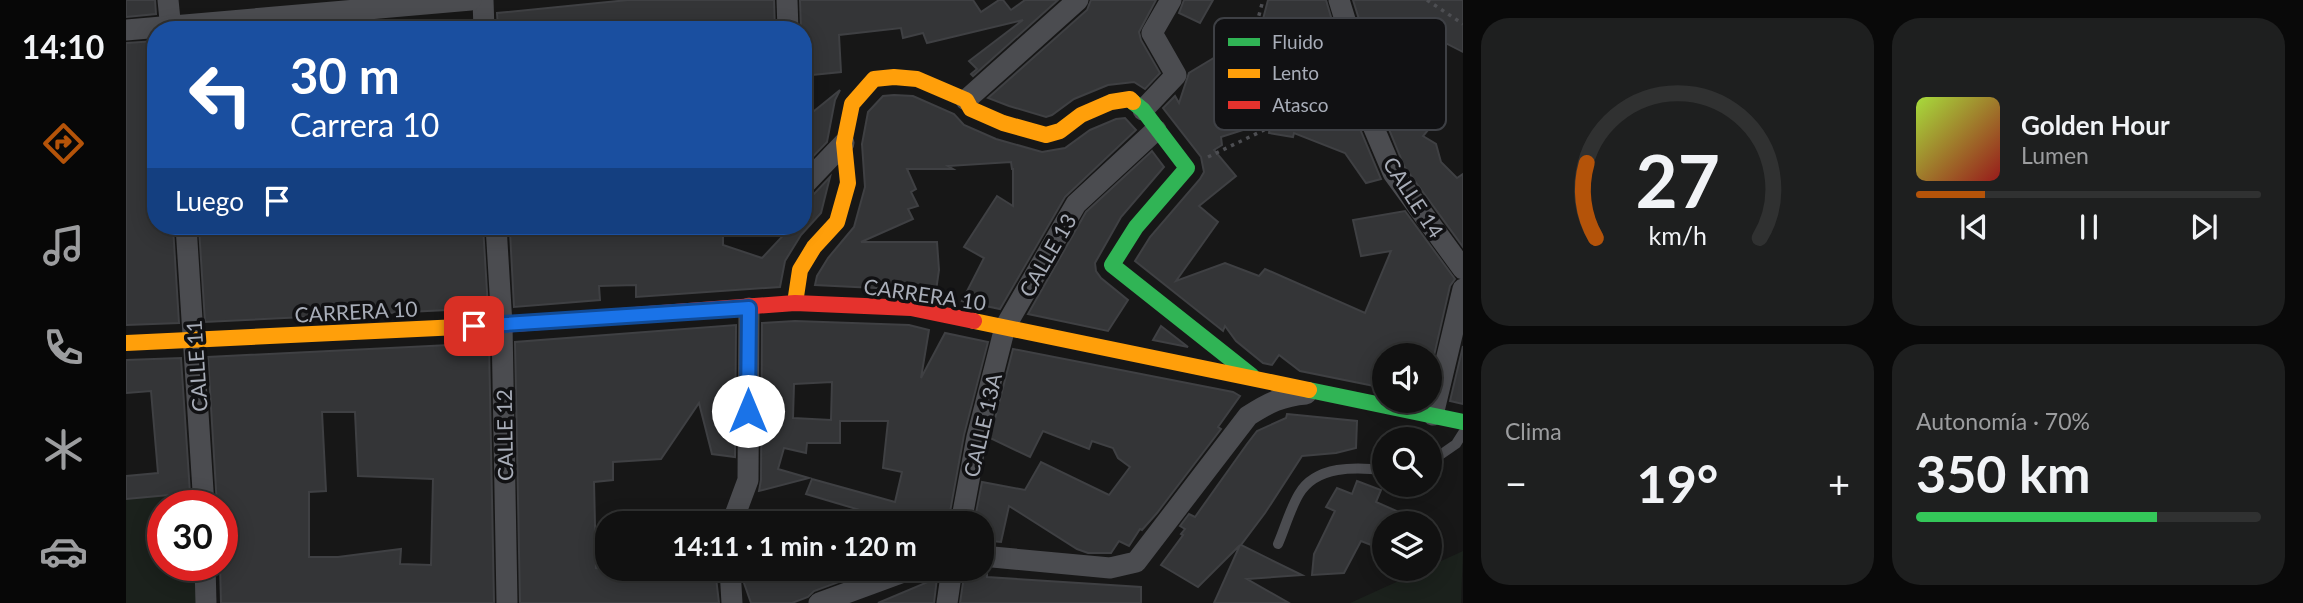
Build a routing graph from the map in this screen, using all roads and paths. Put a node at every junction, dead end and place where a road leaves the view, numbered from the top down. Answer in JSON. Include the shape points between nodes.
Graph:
{"nodes":[{"id":1,"x":168,"y":0,"type":"edge"},
{"id":2,"x":471,"y":0,"type":"edge"},
{"id":3,"x":482,"y":0,"type":"edge"},
{"id":4,"x":787,"y":0,"type":"edge"},
{"id":5,"x":1078,"y":0,"type":"edge"},
{"id":6,"x":1171,"y":0,"type":"edge"},
{"id":7,"x":1263,"y":0,"type":"edge"},
{"id":8,"x":1339,"y":0,"type":"edge"},
{"id":9,"x":1427,"y":0,"type":"edge"},
{"id":10,"x":1258,"y":18,"type":"edge"},
{"id":11,"x":1345,"y":18,"type":"edge"},
{"id":12,"x":170,"y":21,"type":"edge"},
{"id":13,"x":245,"y":21,"type":"edge"},
{"id":14,"x":483,"y":21,"type":"edge"},
{"id":15,"x":788,"y":21,"type":"edge"},
{"id":16,"x":1463,"y":24,"type":"edge"},
{"id":17,"x":147,"y":29,"type":"edge"},
{"id":18,"x":126,"y":30,"type":"edge"},
{"id":19,"x":966,"y":100,"type":"junction"},
{"id":20,"x":1143,"y":110,"type":"junction"},
{"id":21,"x":1156,"y":130,"type":"junction"},
{"id":22,"x":1264,"y":130,"type":"edge"},
{"id":23,"x":1375,"y":130,"type":"edge"},
{"id":24,"x":844,"y":143,"type":"junction"},
{"id":25,"x":1186,"y":168,"type":"junction"},
{"id":26,"x":812,"y":177,"type":"edge"},
{"id":27,"x":187,"y":235,"type":"edge"},
{"id":28,"x":497,"y":235,"type":"edge"},
{"id":29,"x":1463,"y":269,"type":"edge"},
{"id":30,"x":1463,"y":289,"type":"edge"},
{"id":31,"x":795,"y":303,"type":"junction"},
{"id":32,"x":749,"y":308,"type":"junction"},
{"id":33,"x":502,"y":325,"type":"junction"},
{"id":34,"x":1005,"y":327,"type":"junction"},
{"id":35,"x":195,"y":339,"type":"junction"},
{"id":36,"x":126,"y":343,"type":"edge"},
{"id":37,"x":1258,"y":380,"type":"junction"},
{"id":38,"x":1322,"y":393,"type":"junction"},
{"id":39,"x":1433,"y":415,"type":"junction"},
{"id":40,"x":1463,"y":422,"type":"edge"},
{"id":41,"x":1463,"y":433,"type":"edge"},
{"id":42,"x":1442,"y":454,"type":"edge"},
{"id":43,"x":1372,"y":469,"type":"edge"},
{"id":44,"x":203,"y":490,"type":"edge"},
{"id":45,"x":736,"y":511,"type":"edge"},
{"id":46,"x":963,"y":511,"type":"edge"},
{"id":47,"x":1278,"y":544,"type":"dead end"},
{"id":48,"x":994,"y":557,"type":"edge"},
{"id":49,"x":205,"y":581,"type":"edge"},
{"id":50,"x":731,"y":581,"type":"edge"},
{"id":51,"x":879,"y":581,"type":"edge"},
{"id":52,"x":950,"y":581,"type":"edge"},
{"id":53,"x":206,"y":603,"type":"edge"},
{"id":54,"x":507,"y":603,"type":"edge"},
{"id":55,"x":732,"y":603,"type":"edge"},
{"id":56,"x":819,"y":603,"type":"edge"},
{"id":57,"x":947,"y":603,"type":"edge"}],
"edges":[{"from":1,"to":12,"type":"street"},
{"from":2,"to":13,"type":"street"},
{"from":3,"to":14,"type":"street"},
{"from":4,"to":15,"type":"street"},
{"from":5,"to":19,"type":"street"},
{"from":6,"to":20,"type":"street","via":[[1152,33],[1176,75]]},
{"from":7,"to":10,"type":"path"},
{"from":8,"to":11,"type":"street","name":"CALLE 14"},
{"from":9,"to":16,"type":"path"},
{"from":17,"to":18,"type":"street"},
{"from":19,"to":20,"type":"street","via":[[971,109],[1003,123],[1046,135],[1111,102],[1130,99]]},
{"from":19,"to":24,"type":"street","via":[[917,79],[874,79],[852,104]]},
{"from":20,"to":21,"type":"street"},
{"from":21,"to":25,"type":"street"},
{"from":21,"to":34,"type":"street","name":"CALLE 13","via":[[1076,204]]},
{"from":22,"to":25,"type":"path"},
{"from":23,"to":29,"type":"street","name":"CALLE 14","via":[[1393,173]]},
{"from":24,"to":26,"type":"street"},
{"from":24,"to":31,"type":"street","via":[[848,183],[837,222],[800,270]]},
{"from":25,"to":37,"type":"street","via":[[1136,227],[1112,265]]},
{"from":27,"to":35,"type":"street","name":"CALLE 11"},
{"from":28,"to":33,"type":"street","name":"CALLE 12"},
{"from":30,"to":39,"type":"street"},
{"from":31,"to":32,"type":"street","name":"CARRERA 10"},
{"from":31,"to":34,"type":"street","name":"CARRERA 10","via":[[911,309]]},
{"from":32,"to":33,"type":"street","name":"CARRERA 10"},
{"from":32,"to":45,"type":"street","via":[[748,480]]},
{"from":33,"to":35,"type":"street","name":"CARRERA 10"},
{"from":33,"to":54,"type":"street","name":"CALLE 12"},
{"from":34,"to":37,"type":"street","name":"CARRERA 10"},
{"from":34,"to":46,"type":"street","name":"CALLE 13A"},
{"from":35,"to":36,"type":"street","name":"CARRERA 10"},
{"from":35,"to":44,"type":"street","name":"CALLE 11"},
{"from":37,"to":38,"type":"street","name":"CARRERA 10"},
{"from":38,"to":39,"type":"street","name":"CARRERA 10"},
{"from":38,"to":48,"type":"street","via":[[1286,396],[1248,416],[1136,562],[1110,568]]},
{"from":39,"to":40,"type":"street","name":"CARRERA 10"},
{"from":41,"to":42,"type":"lane"},
{"from":43,"to":47,"type":"lane","via":[[1346,468],[1318,475],[1300,492]]},
{"from":49,"to":53,"type":"street"},
{"from":50,"to":55,"type":"street"},
{"from":51,"to":56,"type":"street"},
{"from":52,"to":57,"type":"street"}]}
